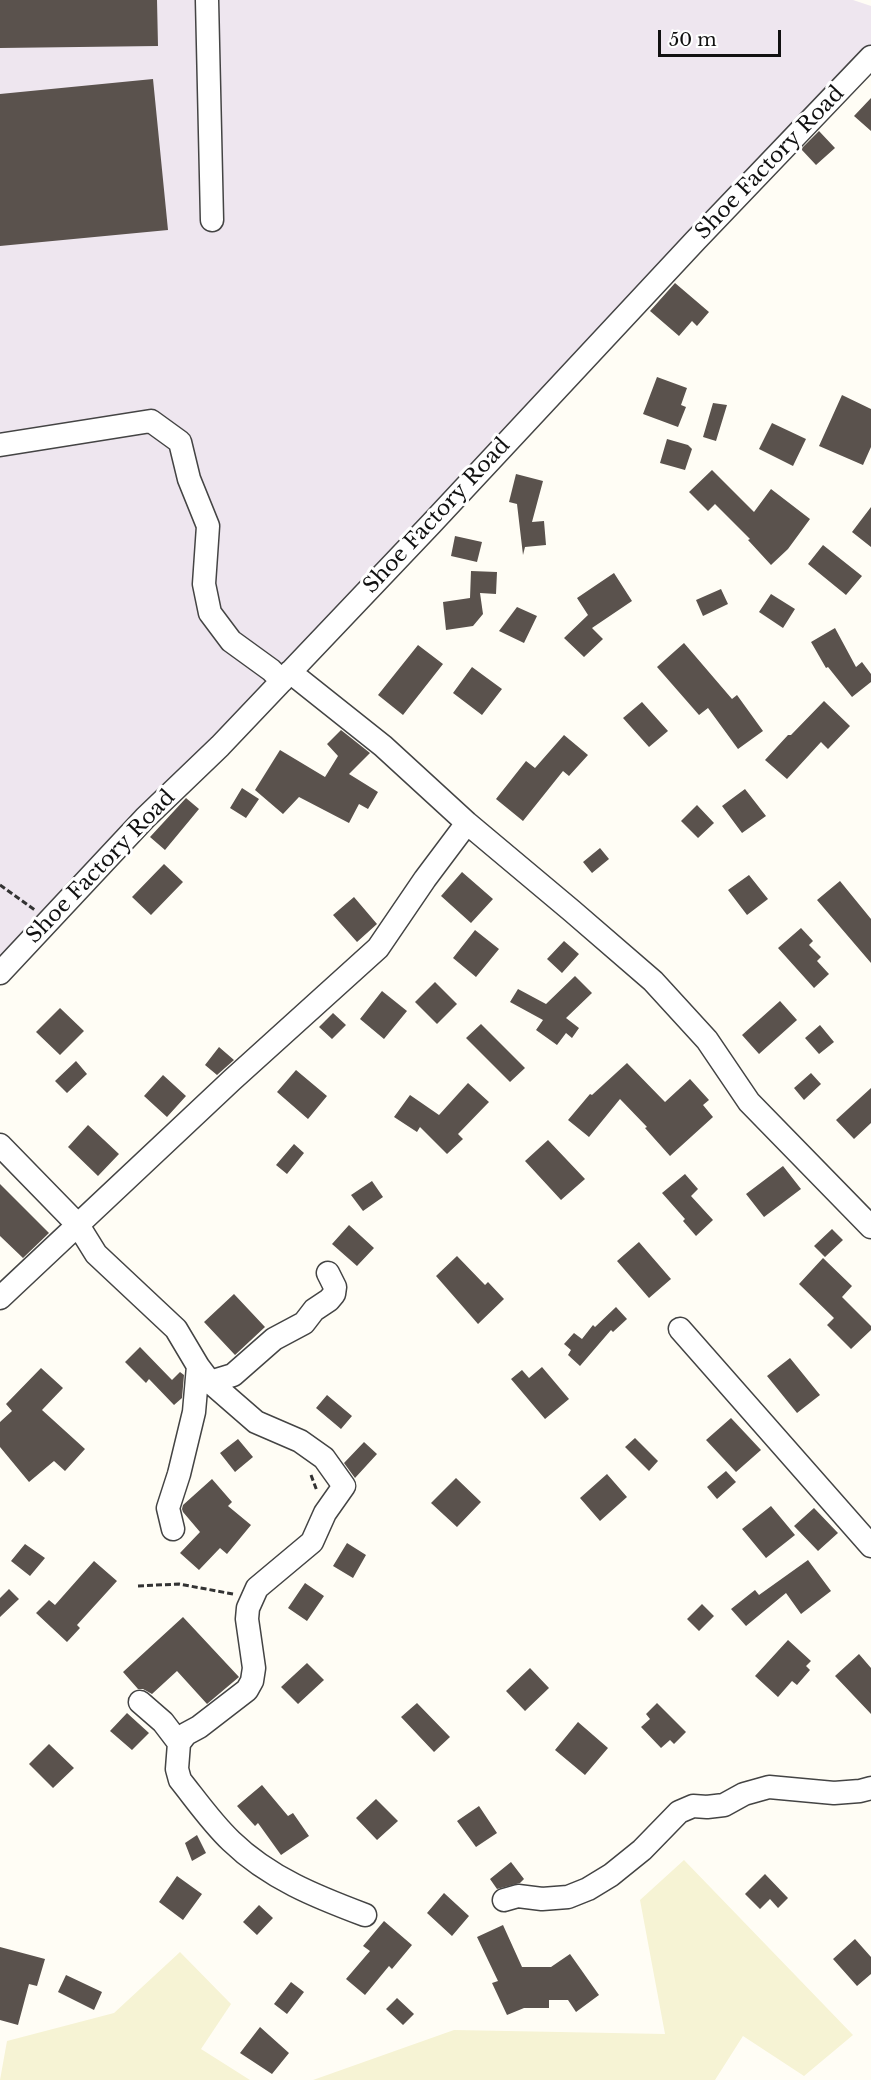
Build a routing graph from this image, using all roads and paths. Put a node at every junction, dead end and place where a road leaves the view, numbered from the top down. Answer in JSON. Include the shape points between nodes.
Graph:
{"nodes":[{"id":1,"x":207,"y":0,"type":"edge"},
{"id":2,"x":871,"y":57,"type":"edge"},
{"id":3,"x":212,"y":220,"type":"dead end"},
{"id":4,"x":0,"y":445,"type":"edge"},
{"id":5,"x":286,"y":676,"type":"junction"},
{"id":6,"x":467,"y":823,"type":"junction"},
{"id":7,"x":0,"y":885,"type":"edge"},
{"id":8,"x":48,"y":921,"type":"junction"},
{"id":9,"x":0,"y":973,"type":"edge"},
{"id":10,"x":0,"y":1145,"type":"edge"},
{"id":11,"x":78,"y":1225,"type":"junction"},
{"id":12,"x":871,"y":1227,"type":"edge"},
{"id":13,"x":328,"y":1273,"type":"dead end"},
{"id":14,"x":0,"y":1298,"type":"edge"},
{"id":15,"x":680,"y":1329,"type":"dead end"},
{"id":16,"x":204,"y":1374,"type":"junction"},
{"id":17,"x":173,"y":1529,"type":"dead end"},
{"id":18,"x":871,"y":1546,"type":"edge"},
{"id":19,"x":138,"y":1586,"type":"dead end"},
{"id":20,"x":253,"y":1597,"type":"junction"},
{"id":21,"x":140,"y":1702,"type":"dead end"},
{"id":22,"x":179,"y":1743,"type":"junction"},
{"id":23,"x":871,"y":1788,"type":"edge"},
{"id":24,"x":504,"y":1900,"type":"dead end"},
{"id":25,"x":365,"y":1915,"type":"dead end"}],
"edges":[{"from":1,"to":3,"type":"street"},
{"from":2,"to":5,"type":"street","name":"Shoe Factory Road"},
{"from":4,"to":5,"type":"street","via":[[151,422],[180,442],[189,479],[208,526],[204,584],[210,613],[231,640],[271,670]]},
{"from":5,"to":6,"type":"street","via":[[382,746]]},
{"from":5,"to":8,"type":"street","name":"Shoe Factory Road"},
{"from":6,"to":11,"type":"street","via":[[378,948]]},
{"from":6,"to":12,"type":"street","via":[[652,981],[707,1040],[749,1102]]},
{"from":7,"to":8,"type":"path"},
{"from":8,"to":9,"type":"street","name":"Shoe Factory Road"},
{"from":10,"to":11,"type":"street"},
{"from":11,"to":14,"type":"street"},
{"from":11,"to":16,"type":"street","via":[[96,1254],[176,1329]]},
{"from":13,"to":16,"type":"street","via":[[334,1294],[303,1323],[273,1339],[233,1375]]},
{"from":15,"to":18,"type":"street"},
{"from":16,"to":17,"type":"street","via":[[168,1508]]},
{"from":16,"to":20,"type":"street","via":[[256,1422],[300,1441],[324,1458],[344,1485],[312,1542],[264,1580]]},
{"from":19,"to":20,"type":"path","via":[[179,1584]]},
{"from":20,"to":22,"type":"street","via":[[247,1619],[254,1668],[250,1686]]},
{"from":21,"to":22,"type":"street"},
{"from":22,"to":25,"type":"street","via":[[180,1780],[231,1841],[276,1875],[315,1897]]},
{"from":23,"to":24,"type":"street","via":[[834,1793],[769,1787],[724,1805],[693,1806],[679,1812],[642,1850],[588,1889],[568,1897],[518,1896]]}]}
